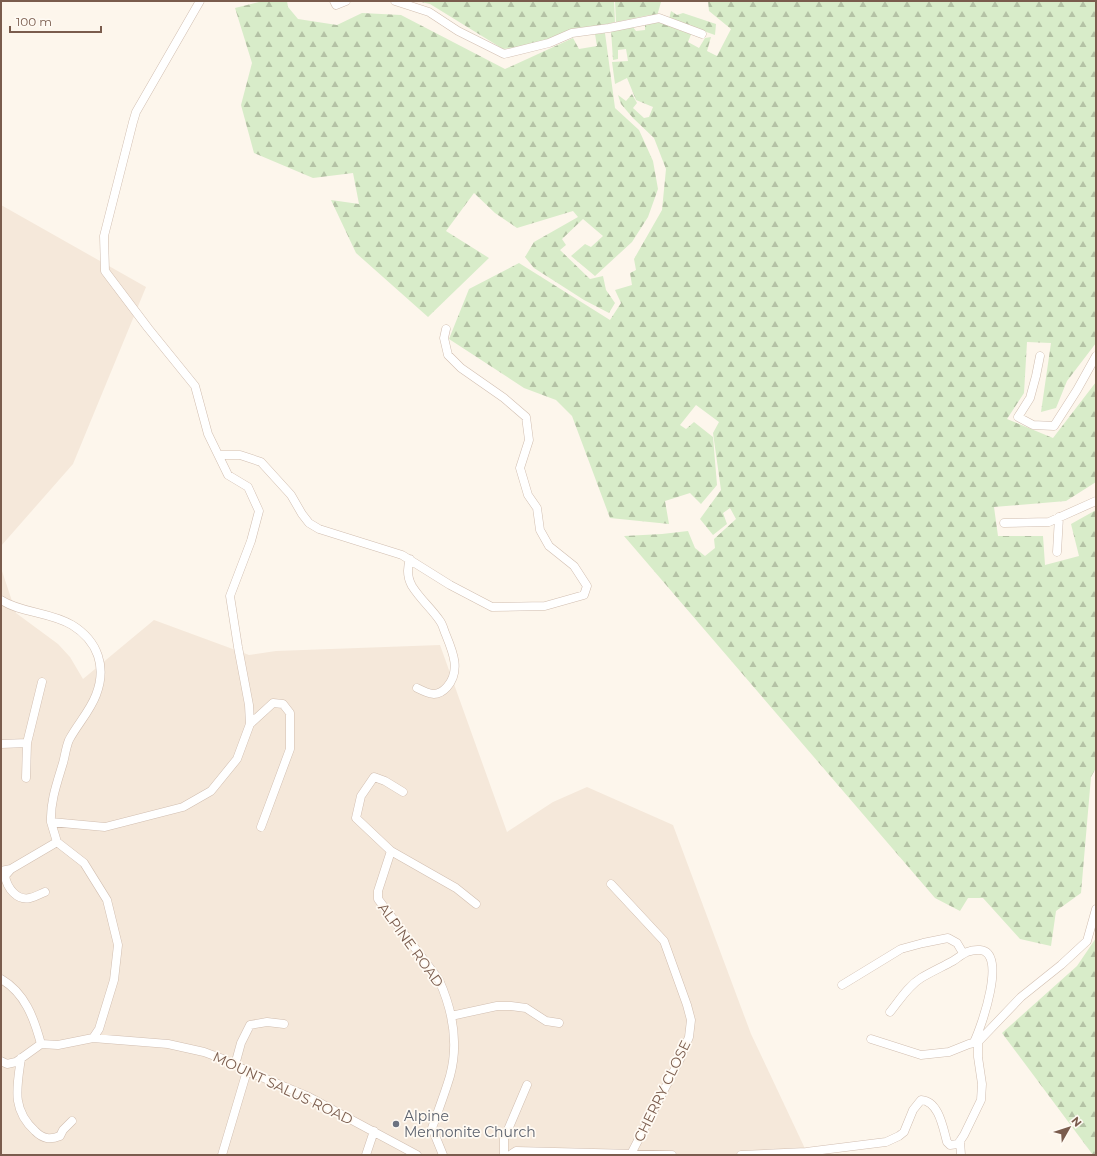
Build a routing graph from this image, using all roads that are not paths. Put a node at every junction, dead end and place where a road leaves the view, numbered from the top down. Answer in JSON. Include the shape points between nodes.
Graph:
{"nodes":[{"id":1,"x":200,"y":1,"type":"edge"},
{"id":2,"x":334,"y":1,"type":"edge"},
{"id":3,"x":346,"y":1,"type":"edge"},
{"id":4,"x":395,"y":1,"type":"edge"},
{"id":5,"x":702,"y":34,"type":"dead end"},
{"id":6,"x":446,"y":329,"type":"dead end"},
{"id":7,"x":1040,"y":356,"type":"dead end"},
{"id":8,"x":1096,"y":356,"type":"edge"},
{"id":9,"x":218,"y":455,"type":"junction"},
{"id":10,"x":1096,"y":501,"type":"edge"},
{"id":11,"x":1059,"y":517,"type":"junction"},
{"id":12,"x":1004,"y":523,"type":"dead end"},
{"id":13,"x":1056,"y":552,"type":"dead end"},
{"id":14,"x":410,"y":559,"type":"junction"},
{"id":15,"x":1,"y":600,"type":"edge"},
{"id":16,"x":42,"y":682,"type":"dead end"},
{"id":17,"x":417,"y":688,"type":"dead end"},
{"id":18,"x":250,"y":724,"type":"junction"},
{"id":19,"x":27,"y":743,"type":"junction"},
{"id":20,"x":1,"y":744,"type":"edge"},
{"id":21,"x":26,"y":778,"type":"dead end"},
{"id":22,"x":403,"y":792,"type":"dead end"},
{"id":23,"x":51,"y":822,"type":"junction"},
{"id":24,"x":261,"y":827,"type":"dead end"},
{"id":25,"x":57,"y":842,"type":"junction"},
{"id":26,"x":391,"y":851,"type":"junction"},
{"id":27,"x":11,"y":869,"type":"junction"},
{"id":28,"x":1,"y":871,"type":"edge"},
{"id":29,"x":611,"y":884,"type":"dead end"},
{"id":30,"x":45,"y":892,"type":"dead end"},
{"id":31,"x":476,"y":904,"type":"dead end"},
{"id":32,"x":1096,"y":909,"type":"edge"},
{"id":33,"x":964,"y":952,"type":"junction"},
{"id":34,"x":1,"y":979,"type":"edge"},
{"id":35,"x":842,"y":985,"type":"dead end"},
{"id":36,"x":890,"y":1012,"type":"dead end"},
{"id":37,"x":451,"y":1016,"type":"junction"},
{"id":38,"x":559,"y":1023,"type":"dead end"},
{"id":39,"x":284,"y":1024,"type":"dead end"},
{"id":40,"x":94,"y":1038,"type":"junction"},
{"id":41,"x":871,"y":1039,"type":"dead end"},
{"id":42,"x":976,"y":1042,"type":"junction"},
{"id":43,"x":41,"y":1044,"type":"junction"},
{"id":44,"x":21,"y":1058,"type":"junction"},
{"id":45,"x":1,"y":1061,"type":"edge"},
{"id":46,"x":236,"y":1065,"type":"junction"},
{"id":47,"x":247,"y":1070,"type":"junction"},
{"id":48,"x":527,"y":1085,"type":"dead end"},
{"id":49,"x":72,"y":1121,"type":"dead end"},
{"id":50,"x":374,"y":1131,"type":"junction"},
{"id":51,"x":960,"y":1141,"type":"junction"},
{"id":52,"x":631,"y":1154,"type":"junction"},
{"id":53,"x":222,"y":1155,"type":"edge"},
{"id":54,"x":366,"y":1155,"type":"edge"},
{"id":55,"x":417,"y":1155,"type":"edge"},
{"id":56,"x":443,"y":1155,"type":"edge"},
{"id":57,"x":504,"y":1155,"type":"edge"},
{"id":58,"x":510,"y":1155,"type":"edge"},
{"id":59,"x":672,"y":1155,"type":"edge"},
{"id":60,"x":741,"y":1155,"type":"edge"},
{"id":61,"x":961,"y":1155,"type":"edge"}],
"edges":[{"from":1,"to":9,"type":"street","via":[[136,112],[104,236],[105,271],[195,386],[208,434]]},
{"from":2,"to":3,"type":"street","via":[[336,5]]},
{"from":4,"to":5,"type":"street","via":[[430,12],[458,31],[504,54],[549,43],[572,34],[660,18]]},
{"from":6,"to":14,"type":"street","via":[[444,338],[448,355],[461,368],[526,417],[529,440],[520,468],[528,495],[537,508],[540,530],[548,546],[574,566],[587,586],[584,595],[545,606],[492,607],[450,585]]},
{"from":7,"to":8,"type":"street","via":[[1030,398],[1018,417],[1034,425],[1054,426]]},
{"from":9,"to":14,"type":"street","via":[[240,455],[261,462],[291,495],[309,523],[319,529]]},
{"from":9,"to":18,"type":"street","via":[[228,475],[248,487],[258,511],[251,541],[230,596]]},
{"from":10,"to":11,"type":"street"},
{"from":11,"to":12,"type":"street","via":[[1049,522]]},
{"from":11,"to":13,"type":"street"},
{"from":14,"to":17,"type":"street","via":[[407,570],[411,585],[441,622],[456,668],[452,679],[440,693],[431,695]]},
{"from":15,"to":23,"type":"street","via":[[36,613],[57,617],[73,625],[90,640],[100,658],[101,673],[96,696],[69,741],[50,809]]},
{"from":16,"to":19,"type":"street"},
{"from":18,"to":23,"type":"street","via":[[237,759],[211,791],[184,807],[105,826]]},
{"from":18,"to":24,"type":"street","via":[[273,703],[283,704],[290,713],[290,749]]},
{"from":19,"to":20,"type":"street"},
{"from":19,"to":21,"type":"street"},
{"from":22,"to":26,"type":"street","via":[[374,777],[361,796],[356,818]]},
{"from":23,"to":25,"type":"street"},
{"from":25,"to":27,"type":"street"},
{"from":25,"to":40,"type":"street","via":[[84,863],[107,900],[118,945],[114,980]]},
{"from":26,"to":31,"type":"street","via":[[456,888]]},
{"from":26,"to":37,"type":"street","name":"ALPINE ROAD","via":[[378,891],[378,899],[439,980]]},
{"from":27,"to":28,"type":"street"},
{"from":27,"to":30,"type":"street","via":[[5,876],[8,887],[16,895],[25,899]]},
{"from":29,"to":52,"type":"street","name":"CHERRY CLOSE","via":[[664,941],[691,1020],[689,1037],[680,1059]]},
{"from":32,"to":42,"type":"street","via":[[1087,941],[1020,997]]},
{"from":33,"to":35,"type":"street","via":[[957,942],[948,938],[923,943],[901,949]]},
{"from":33,"to":36,"type":"street","via":[[919,979]]},
{"from":33,"to":42,"type":"street","via":[[981,950],[987,953],[993,972]]},
{"from":34,"to":43,"type":"street","via":[[22,998]]},
{"from":37,"to":38,"type":"street","via":[[497,1006],[511,1006],[526,1008],[546,1021]]},
{"from":37,"to":56,"type":"street","name":"ALPINE ROAD","via":[[454,1050],[450,1074],[432,1128]]},
{"from":39,"to":46,"type":"street","via":[[267,1022],[250,1025],[241,1043]]},
{"from":40,"to":43,"type":"street","name":"MOUNT SALUS ROAD"},
{"from":40,"to":46,"type":"street","name":"MOUNT SALUS ROAD","via":[[168,1044],[204,1052]]},
{"from":41,"to":42,"type":"street","via":[[921,1055],[949,1052]]},
{"from":42,"to":51,"type":"street","via":[[982,1084],[980,1100]]},
{"from":43,"to":44,"type":"street"},
{"from":44,"to":45,"type":"street","via":[[10,1064]]},
{"from":44,"to":49,"type":"street","via":[[17,1085],[18,1108],[30,1127],[46,1139],[54,1139],[60,1136]]},
{"from":46,"to":47,"type":"street","name":"MOUNT SALUS ROAD"},
{"from":47,"to":50,"type":"street","name":"MOUNT SALUS ROAD","via":[[309,1097]]},
{"from":47,"to":53,"type":"street"},
{"from":48,"to":57,"type":"street","via":[[504,1139]]},
{"from":50,"to":54,"type":"street"},
{"from":50,"to":55,"type":"street","name":"MOUNT SALUS ROAD"},
{"from":51,"to":60,"type":"street","via":[[954,1145],[947,1142],[937,1112],[931,1103],[922,1100],[913,1110],[904,1132],[886,1142],[806,1152]]},
{"from":51,"to":61,"type":"street"},
{"from":52,"to":58,"type":"street","via":[[516,1151]]},
{"from":52,"to":59,"type":"street"}]}
